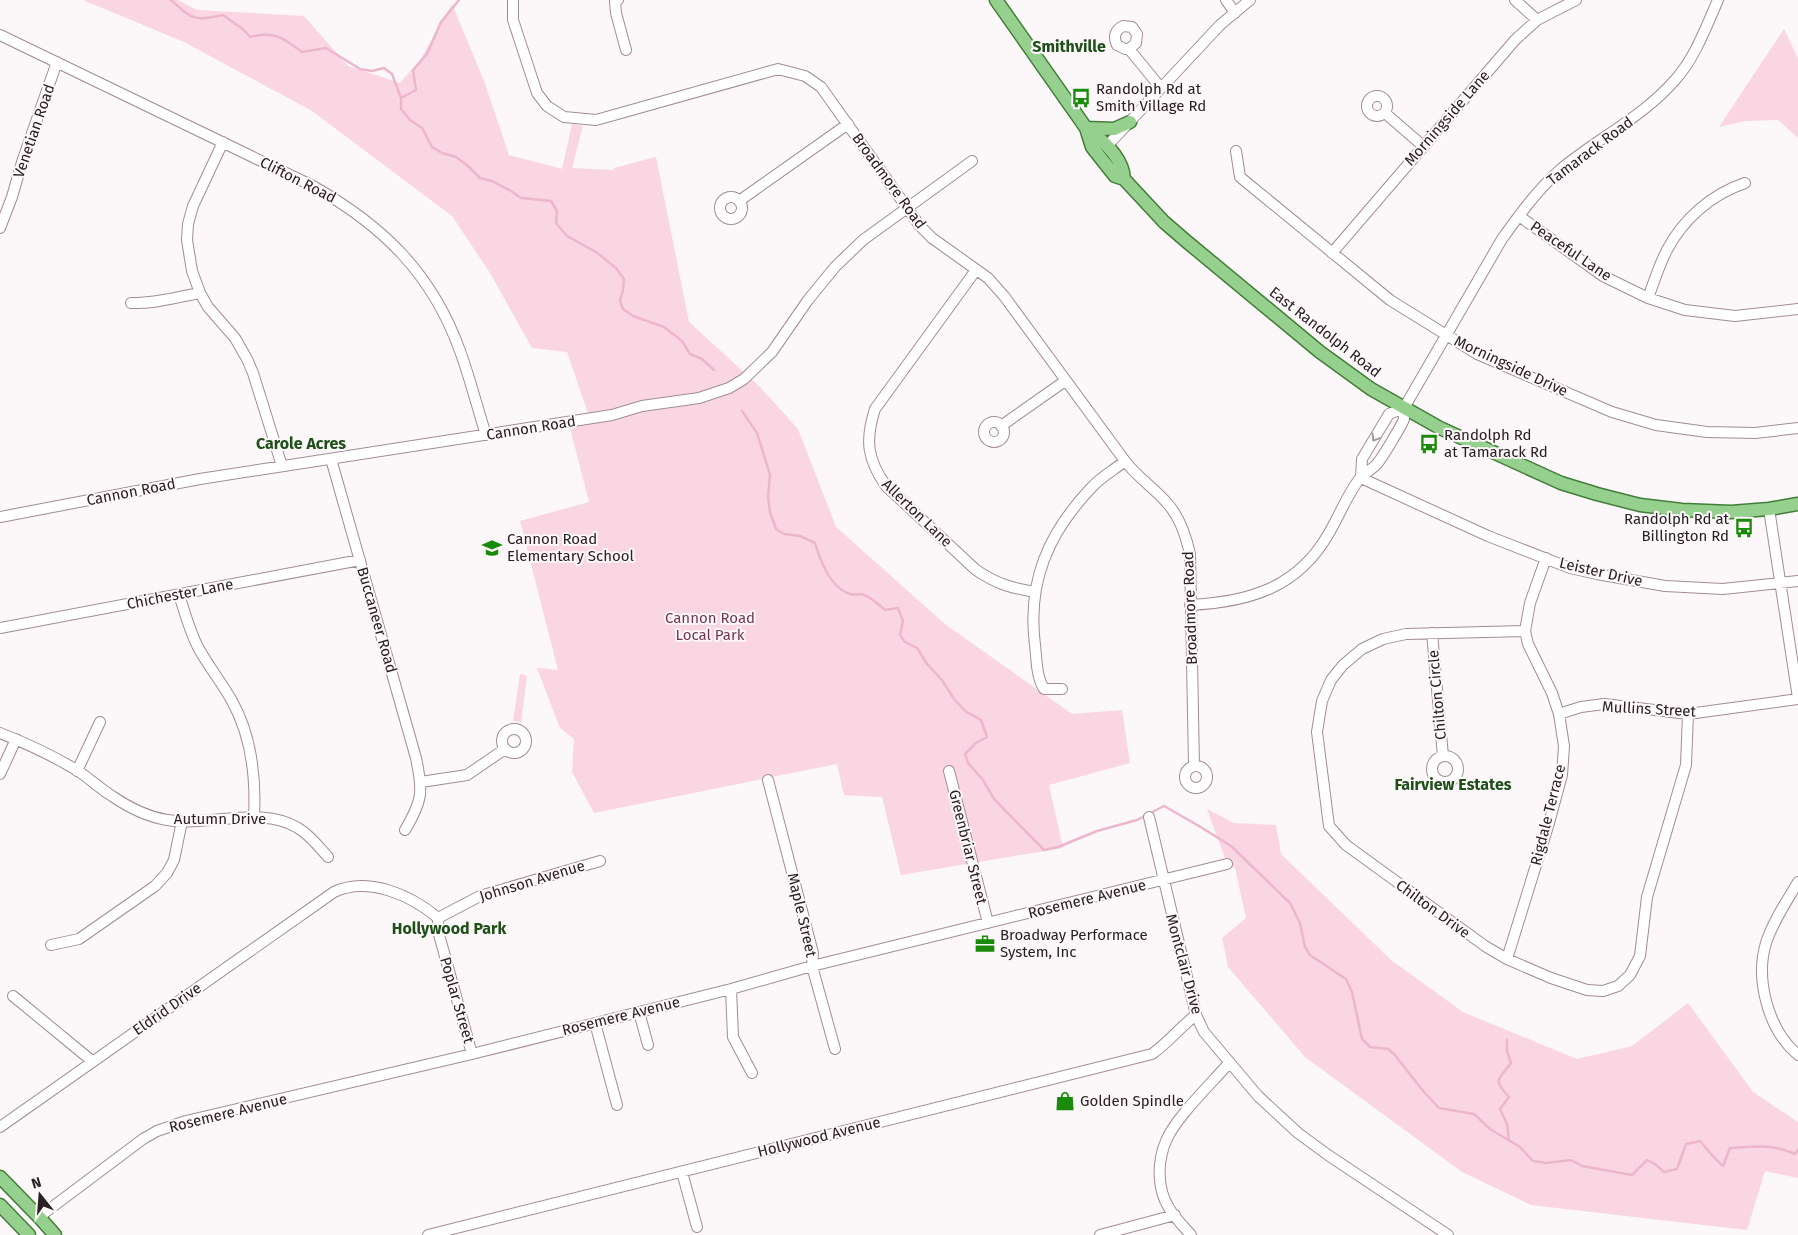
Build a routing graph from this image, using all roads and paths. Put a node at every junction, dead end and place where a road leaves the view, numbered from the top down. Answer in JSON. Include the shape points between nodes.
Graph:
{"nodes":[{"id":1,"x":513,"y":0,"type":"edge"},
{"id":2,"x":618,"y":0,"type":"edge"},
{"id":3,"x":996,"y":0,"type":"edge"},
{"id":4,"x":1226,"y":0,"type":"edge"},
{"id":5,"x":1250,"y":0,"type":"edge"},
{"id":6,"x":1515,"y":0,"type":"edge"},
{"id":7,"x":1576,"y":0,"type":"edge"},
{"id":8,"x":1718,"y":0,"type":"edge"},
{"id":9,"x":1235,"y":12,"type":"junction"},
{"id":10,"x":1537,"y":20,"type":"junction"},
{"id":11,"x":0,"y":35,"type":"edge"},
{"id":12,"x":1129,"y":49,"type":"dead end"},
{"id":13,"x":626,"y":50,"type":"dead end"},
{"id":14,"x":57,"y":62,"type":"junction"},
{"id":15,"x":1161,"y":88,"type":"junction"},
{"id":16,"x":1385,"y":113,"type":"dead end"},
{"id":17,"x":1130,"y":122,"type":"junction"},
{"id":18,"x":848,"y":124,"type":"junction"},
{"id":19,"x":1086,"y":128,"type":"junction"},
{"id":20,"x":223,"y":142,"type":"junction"},
{"id":21,"x":1107,"y":146,"type":"junction"},
{"id":22,"x":1422,"y":146,"type":"junction"},
{"id":23,"x":1236,"y":151,"type":"dead end"},
{"id":24,"x":972,"y":161,"type":"dead end"},
{"id":25,"x":1124,"y":179,"type":"junction"},
{"id":26,"x":1745,"y":183,"type":"dead end"},
{"id":27,"x":739,"y":201,"type":"dead end"},
{"id":28,"x":907,"y":206,"type":"junction"},
{"id":29,"x":1519,"y":216,"type":"junction"},
{"id":30,"x":0,"y":228,"type":"edge"},
{"id":31,"x":1332,"y":254,"type":"junction"},
{"id":32,"x":976,"y":270,"type":"junction"},
{"id":33,"x":200,"y":293,"type":"junction"},
{"id":34,"x":1648,"y":298,"type":"junction"},
{"id":35,"x":131,"y":303,"type":"dead end"},
{"id":36,"x":1798,"y":309,"type":"edge"},
{"id":37,"x":1446,"y":336,"type":"junction"},
{"id":38,"x":1065,"y":381,"type":"junction"},
{"id":39,"x":1404,"y":408,"type":"junction"},
{"id":40,"x":1001,"y":426,"type":"dead end"},
{"id":41,"x":1798,"y":428,"type":"edge"},
{"id":42,"x":486,"y":435,"type":"junction"},
{"id":43,"x":331,"y":459,"type":"junction"},
{"id":44,"x":1124,"y":461,"type":"junction"},
{"id":45,"x":282,"y":466,"type":"junction"},
{"id":46,"x":1361,"y":478,"type":"junction"},
{"id":47,"x":1798,"y":504,"type":"edge"},
{"id":48,"x":1769,"y":509,"type":"junction"},
{"id":49,"x":0,"y":517,"type":"edge"},
{"id":50,"x":1546,"y":558,"type":"junction"},
{"id":51,"x":360,"y":560,"type":"junction"},
{"id":52,"x":1798,"y":582,"type":"edge"},
{"id":53,"x":1780,"y":584,"type":"junction"},
{"id":54,"x":1035,"y":592,"type":"junction"},
{"id":55,"x":179,"y":595,"type":"junction"},
{"id":56,"x":1190,"y":605,"type":"junction"},
{"id":57,"x":0,"y":628,"type":"edge"},
{"id":58,"x":1525,"y":631,"type":"junction"},
{"id":59,"x":1432,"y":633,"type":"junction"},
{"id":60,"x":1062,"y":689,"type":"dead end"},
{"id":61,"x":1798,"y":698,"type":"edge"},
{"id":62,"x":1559,"y":714,"type":"junction"},
{"id":63,"x":1688,"y":714,"type":"junction"},
{"id":64,"x":100,"y":722,"type":"dead end"},
{"id":65,"x":0,"y":732,"type":"edge"},
{"id":66,"x":16,"y":739,"type":"junction"},
{"id":67,"x":505,"y":749,"type":"dead end"},
{"id":68,"x":1443,"y":756,"type":"dead end"},
{"id":69,"x":1194,"y":766,"type":"dead end"},
{"id":70,"x":77,"y":771,"type":"junction"},
{"id":71,"x":949,"y":771,"type":"dead end"},
{"id":72,"x":0,"y":774,"type":"edge"},
{"id":73,"x":768,"y":780,"type":"dead end"},
{"id":74,"x":421,"y":782,"type":"junction"},
{"id":75,"x":254,"y":817,"type":"junction"},
{"id":76,"x":1149,"y":817,"type":"dead end"},
{"id":77,"x":182,"y":821,"type":"junction"},
{"id":78,"x":405,"y":830,"type":"dead end"},
{"id":79,"x":328,"y":857,"type":"dead end"},
{"id":80,"x":600,"y":861,"type":"dead end"},
{"id":81,"x":1227,"y":864,"type":"dead end"},
{"id":82,"x":1163,"y":880,"type":"junction"},
{"id":83,"x":1798,"y":882,"type":"edge"},
{"id":84,"x":438,"y":918,"type":"junction"},
{"id":85,"x":988,"y":924,"type":"junction"},
{"id":86,"x":51,"y":945,"type":"dead end"},
{"id":87,"x":1507,"y":959,"type":"junction"},
{"id":88,"x":812,"y":966,"type":"junction"},
{"id":89,"x":731,"y":989,"type":"junction"},
{"id":90,"x":13,"y":996,"type":"dead end"},
{"id":91,"x":639,"y":1012,"type":"junction"},
{"id":92,"x":1196,"y":1015,"type":"junction"},
{"id":93,"x":595,"y":1023,"type":"junction"},
{"id":94,"x":648,"y":1044,"type":"dead end"},
{"id":95,"x":835,"y":1049,"type":"dead end"},
{"id":96,"x":472,"y":1054,"type":"junction"},
{"id":97,"x":1798,"y":1055,"type":"edge"},
{"id":98,"x":92,"y":1061,"type":"junction"},
{"id":99,"x":1229,"y":1063,"type":"junction"},
{"id":100,"x":752,"y":1073,"type":"dead end"},
{"id":101,"x":617,"y":1106,"type":"dead end"},
{"id":102,"x":0,"y":1127,"type":"edge"},
{"id":103,"x":682,"y":1172,"type":"junction"},
{"id":104,"x":0,"y":1177,"type":"edge"},
{"id":105,"x":0,"y":1205,"type":"edge"},
{"id":106,"x":1174,"y":1215,"type":"junction"},
{"id":107,"x":39,"y":1217,"type":"junction"},
{"id":108,"x":697,"y":1227,"type":"dead end"},
{"id":109,"x":1436,"y":1232,"type":"edge"},
{"id":110,"x":29,"y":1235,"type":"edge"},
{"id":111,"x":55,"y":1235,"type":"edge"},
{"id":112,"x":428,"y":1235,"type":"edge"},
{"id":113,"x":1100,"y":1235,"type":"edge"},
{"id":114,"x":1191,"y":1235,"type":"edge"},
{"id":115,"x":1448,"y":1235,"type":"edge"}],
"edges":[{"from":1,"to":18,"type":"street","name":"Broadmore Road","via":[[513,20],[536,93],[547,106],[564,117],[596,120],[778,69],[805,76],[821,86]]},
{"from":2,"to":13,"type":"street","via":[[615,2],[616,12]]},
{"from":3,"to":19,"type":"main road","name":"East Randolph Road"},
{"from":4,"to":9,"type":"street"},
{"from":5,"to":9,"type":"street"},
{"from":6,"to":10,"type":"street"},
{"from":7,"to":10,"type":"street","name":"Morningside Lane"},
{"from":8,"to":29,"type":"street","name":"Tamarack Road","via":[[1695,51],[1676,80],[1648,107],[1562,169]]},
{"from":9,"to":15,"type":"street"},
{"from":10,"to":22,"type":"street","name":"Morningside Lane","via":[[1515,40]]},
{"from":11,"to":14,"type":"street","name":"Clifton Road"},
{"from":12,"to":15,"type":"street"},
{"from":14,"to":20,"type":"street","name":"Clifton Road"},
{"from":14,"to":30,"type":"street","name":"Venetian Road"},
{"from":15,"to":17,"type":"street"},
{"from":16,"to":22,"type":"street"},
{"from":17,"to":19,"type":"main road","via":[[1114,129]]},
{"from":17,"to":21,"type":"street"},
{"from":18,"to":27,"type":"street"},
{"from":18,"to":28,"type":"street","name":"Broadmore Road"},
{"from":19,"to":21,"type":"main road","name":"East Randolph Road"},
{"from":19,"to":25,"type":"main road","name":"East Randolph Road","via":[[1092,146],[1115,176]]},
{"from":20,"to":33,"type":"street","via":[[188,224],[192,271]]},
{"from":20,"to":42,"type":"street","name":"Clifton Road","via":[[313,186],[365,218],[392,242],[425,280],[448,321]]},
{"from":21,"to":25,"type":"main road","name":"East Randolph Road","via":[[1124,168]]},
{"from":22,"to":31,"type":"street","name":"Morningside Lane"},
{"from":23,"to":31,"type":"street","name":"Morningside Drive","via":[[1240,177]]},
{"from":24,"to":28,"type":"street","name":"Cannon Road"},
{"from":25,"to":39,"type":"main road","name":"East Randolph Road","via":[[1164,222],[1320,352]]},
{"from":26,"to":34,"type":"street","via":[[1715,197],[1684,225],[1667,250]]},
{"from":28,"to":32,"type":"street","name":"Broadmore Road","via":[[932,238]]},
{"from":28,"to":42,"type":"street","name":"Cannon Road","via":[[863,240],[835,267],[772,352],[744,379],[729,388],[699,398],[642,406],[612,415]]},
{"from":29,"to":34,"type":"street","name":"Peaceful Lane","via":[[1602,276]]},
{"from":29,"to":37,"type":"street","name":"Tamarack Road","via":[[1502,239]]},
{"from":31,"to":37,"type":"street","name":"Morningside Drive","via":[[1390,300]]},
{"from":32,"to":38,"type":"street","name":"Broadmore Road","via":[[1004,296]]},
{"from":32,"to":54,"type":"street","name":"Allerton Lane","via":[[875,408],[869,427],[868,451],[886,486],[976,570],[993,582]]},
{"from":33,"to":35,"type":"street"},
{"from":33,"to":45,"type":"street","via":[[247,359]]},
{"from":34,"to":36,"type":"street","name":"Peaceful Lane","via":[[1685,310],[1735,316]]},
{"from":37,"to":39,"type":"street","name":"Tamarack Road"},
{"from":37,"to":41,"type":"street","name":"Morningside Drive","via":[[1477,354],[1612,412],[1656,425],[1746,433]]},
{"from":38,"to":40,"type":"street"},
{"from":38,"to":44,"type":"street","name":"Broadmore Road"},
{"from":39,"to":46,"type":"street","name":"Tamarack Road","via":[[1404,421],[1377,464]]},
{"from":39,"to":46,"type":"street","name":"Tamarack Road","one_way":true,"via":[[1389,414],[1362,459]]},
{"from":39,"to":48,"type":"main road","name":"East Randolph Road","via":[[1515,463],[1597,494],[1682,510],[1731,512]]},
{"from":42,"to":43,"type":"street","name":"Cannon Road"},
{"from":43,"to":45,"type":"street","name":"Cannon Road"},
{"from":43,"to":51,"type":"street","name":"Buccaneer Road"},
{"from":44,"to":54,"type":"street","via":[[1093,486],[1063,520],[1048,549]]},
{"from":44,"to":56,"type":"street","name":"Broadmore Road","via":[[1168,504],[1181,524],[1190,554]]},
{"from":45,"to":49,"type":"street","name":"Cannon Road"},
{"from":46,"to":50,"type":"street","name":"Leister Drive","via":[[1488,536]]},
{"from":46,"to":56,"type":"street","name":"Tamarack Road","via":[[1328,536],[1310,559],[1285,581],[1243,599]]},
{"from":47,"to":48,"type":"main road","name":"East Randolph Road"},
{"from":48,"to":53,"type":"street"},
{"from":50,"to":53,"type":"street","name":"Leister Drive","via":[[1570,568],[1665,586],[1723,589]]},
{"from":50,"to":58,"type":"street","name":"Rigdale Terrace","via":[[1530,603]]},
{"from":51,"to":55,"type":"street","name":"Chichester Lane"},
{"from":51,"to":74,"type":"street","name":"Buccaneer Road"},
{"from":52,"to":53,"type":"street","name":"Leister Drive"},
{"from":53,"to":61,"type":"street"},
{"from":54,"to":60,"type":"street","via":[[1033,634],[1039,680],[1044,689]]},
{"from":55,"to":57,"type":"street","name":"Chichester Lane"},
{"from":55,"to":75,"type":"street","via":[[198,648],[232,702],[245,730],[253,768]]},
{"from":56,"to":69,"type":"street","name":"Broadmore Road"},
{"from":58,"to":59,"type":"street","name":"Chilton Drive"},
{"from":58,"to":62,"type":"street","name":"Rigdale Terrace"},
{"from":59,"to":68,"type":"street","name":"Chilton Circle"},
{"from":59,"to":87,"type":"street","name":"Chilton Drive","via":[[1406,634],[1376,642],[1343,665],[1331,680],[1322,702],[1317,732],[1329,826],[1346,845]]},
{"from":61,"to":63,"type":"street","name":"Mullins Street"},
{"from":62,"to":63,"type":"street","name":"Mullins Street","via":[[1604,704]]},
{"from":62,"to":87,"type":"street","name":"Rigdale Terrace","via":[[1564,746],[1562,775]]},
{"from":63,"to":87,"type":"street","name":"Chilton Drive","via":[[1686,765],[1647,897],[1640,956],[1630,975],[1618,986],[1603,991],[1587,990]]},
{"from":64,"to":70,"type":"street"},
{"from":65,"to":66,"type":"street","name":"Autumn Drive"},
{"from":66,"to":70,"type":"street","name":"Autumn Drive"},
{"from":66,"to":72,"type":"street"},
{"from":67,"to":74,"type":"street","via":[[467,775]]},
{"from":70,"to":77,"type":"street","name":"Autumn Drive","via":[[130,807],[167,820]]},
{"from":71,"to":85,"type":"street","name":"Greenbriar Street"},
{"from":73,"to":88,"type":"street","name":"Maple Street","via":[[814,953]]},
{"from":74,"to":78,"type":"street","name":"Buccaneer Road","via":[[420,800]]},
{"from":75,"to":77,"type":"street","name":"Autumn Drive"},
{"from":75,"to":79,"type":"street","name":"Autumn Drive","via":[[279,819],[298,828]]},
{"from":76,"to":82,"type":"street","name":"Montclair Drive"},
{"from":77,"to":86,"type":"street","via":[[174,860],[155,886],[79,939]]},
{"from":80,"to":84,"type":"street","name":"Johnson Avenue","via":[[480,896]]},
{"from":81,"to":82,"type":"street","name":"Rosemere Avenue"},
{"from":82,"to":85,"type":"street","name":"Rosemere Avenue"},
{"from":82,"to":92,"type":"street","name":"Montclair Drive"},
{"from":83,"to":97,"type":"street","via":[[1775,921],[1766,944],[1762,975],[1772,1020]]},
{"from":84,"to":96,"type":"street","name":"Poplar Street","via":[[438,931]]},
{"from":84,"to":98,"type":"street","name":"Eldrid Drive","via":[[389,890],[366,885],[334,892]]},
{"from":85,"to":88,"type":"street","name":"Rosemere Avenue"},
{"from":88,"to":89,"type":"street","name":"Rosemere Avenue"},
{"from":88,"to":95,"type":"street","name":"Maple Street"},
{"from":89,"to":91,"type":"street","name":"Rosemere Avenue"},
{"from":89,"to":100,"type":"street","via":[[733,1037]]},
{"from":90,"to":98,"type":"street"},
{"from":91,"to":93,"type":"street","name":"Rosemere Avenue"},
{"from":91,"to":94,"type":"street"},
{"from":92,"to":99,"type":"street","name":"Montclair Drive","via":[[1204,1032]]},
{"from":92,"to":103,"type":"street","name":"Hollywood Avenue","via":[[1152,1054]]},
{"from":93,"to":96,"type":"street","name":"Rosemere Avenue"},
{"from":93,"to":101,"type":"street"},
{"from":96,"to":107,"type":"street","name":"Rosemere Avenue","via":[[186,1121],[157,1131]]},
{"from":98,"to":102,"type":"street","name":"Eldrid Drive"},
{"from":99,"to":106,"type":"street","via":[[1179,1120],[1166,1141],[1159,1167],[1160,1183]]},
{"from":99,"to":109,"type":"street","name":"Montclair Drive","via":[[1258,1096],[1298,1133]]},
{"from":103,"to":108,"type":"street"},
{"from":103,"to":112,"type":"street","name":"Hollywood Avenue"},
{"from":104,"to":107,"type":"main road"},
{"from":105,"to":110,"type":"main road"},
{"from":106,"to":113,"type":"street"},
{"from":106,"to":114,"type":"street"},
{"from":107,"to":111,"type":"main road"},
{"from":109,"to":115,"type":"street","name":"Montclair Drive"}]}
